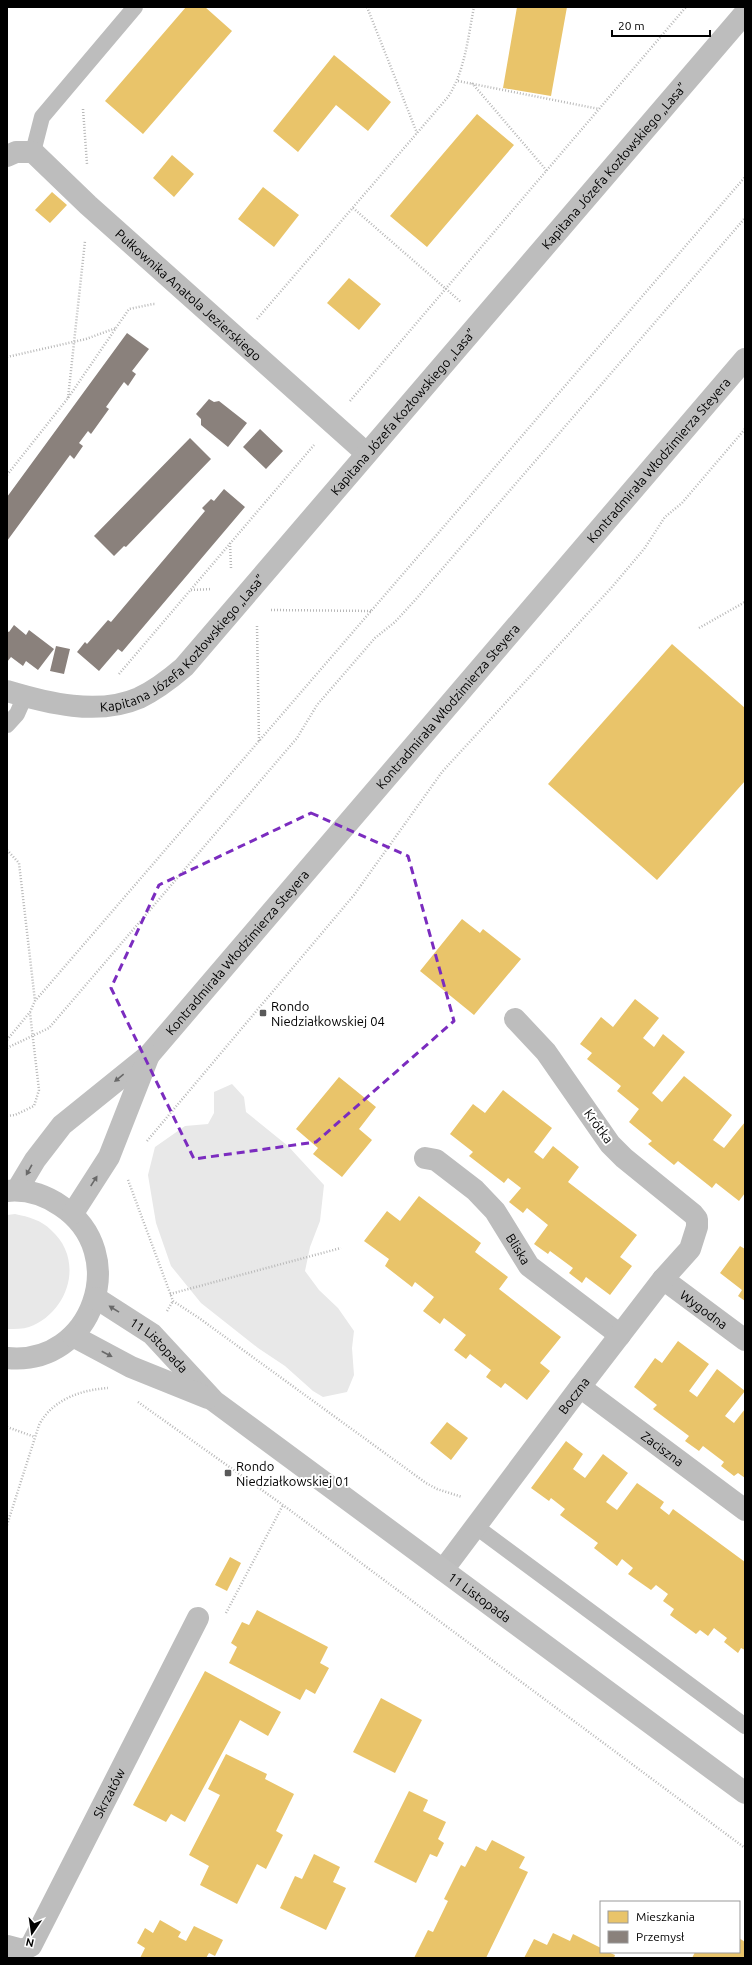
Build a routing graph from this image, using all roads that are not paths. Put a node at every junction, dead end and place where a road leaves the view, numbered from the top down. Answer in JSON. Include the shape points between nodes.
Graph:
{"nodes":[{"id":1,"x":135,"y":7,"type":"edge"},
{"id":2,"x":745,"y":13,"type":"edge"},
{"id":3,"x":33,"y":152,"type":"junction"},
{"id":4,"x":7,"y":156,"type":"edge"},
{"id":5,"x":745,"y":359,"type":"edge"},
{"id":6,"x":366,"y":453,"type":"junction"},
{"id":7,"x":16,"y":694,"type":"edge"},
{"id":8,"x":7,"y":726,"type":"edge"},
{"id":9,"x":515,"y":1019,"type":"dead end"},
{"id":10,"x":150,"y":1054,"type":"junction"},
{"id":11,"x":425,"y":1158,"type":"dead end"},
{"id":12,"x":12,"y":1191,"type":"edge"},
{"id":13,"x":73,"y":1213,"type":"junction"},
{"id":14,"x":697,"y":1219,"type":"joint"},
{"id":15,"x":663,"y":1279,"type":"junction"},
{"id":16,"x":96,"y":1298,"type":"junction"},
{"id":17,"x":620,"y":1335,"type":"junction"},
{"id":18,"x":73,"y":1336,"type":"junction"},
{"id":19,"x":745,"y":1340,"type":"edge"},
{"id":20,"x":8,"y":1361,"type":"edge"},
{"id":21,"x":580,"y":1387,"type":"junction"},
{"id":22,"x":214,"y":1401,"type":"junction"},
{"id":23,"x":745,"y":1510,"type":"edge"},
{"id":24,"x":481,"y":1518,"type":"junction"},
{"id":25,"x":443,"y":1570,"type":"junction"},
{"id":26,"x":198,"y":1618,"type":"dead end"},
{"id":27,"x":745,"y":1726,"type":"edge"},
{"id":28,"x":745,"y":1792,"type":"edge"},
{"id":29,"x":7,"y":1946,"type":"edge"}],
"edges":[{"from":1,"to":3,"type":"lane","via":[[42,117]]},
{"from":2,"to":6,"type":"street","name":"Kapitana Józefa Kozłowskiego „Lasa”"},
{"from":3,"to":4,"type":"street","via":[[16,152]]},
{"from":3,"to":6,"type":"street","name":"Pułkownika Anatola Jezierskiego","via":[[88,206]]},
{"from":5,"to":10,"type":"street","name":"Kontradmirała Włodzimierza Steyera"},
{"from":6,"to":7,"type":"street","name":"Kapitana Józefa Kozłowskiego „Lasa”","via":[[239,605],[184,667],[162,686],[137,699],[108,706],[76,706]]},
{"from":7,"to":8,"type":"lane","via":[[17,714]]},
{"from":9,"to":14,"type":"street","name":"Krótka","via":[[546,1052],[610,1144]]},
{"from":10,"to":12,"type":"street","name":"Kontradmirała Włodzimierza Steyera","one_way":true,"via":[[62,1125]]},
{"from":13,"to":10,"type":"street","name":"Kontradmirała Włodzimierza Steyera","one_way":true,"via":[[109,1157]]},
{"from":11,"to":17,"type":"street","name":"Bliska","via":[[436,1160],[475,1190],[495,1211],[529,1266]]},
{"from":12,"to":13,"type":"street","via":[[47,1196]]},
{"from":13,"to":16,"type":"street","via":[[87,1231],[96,1252],[99,1275]]},
{"from":14,"to":15,"type":"street","name":"Boczna","via":[[696,1235],[690,1249]]},
{"from":15,"to":17,"type":"street","name":"Boczna"},
{"from":15,"to":19,"type":"street","name":"Wygodna"},
{"from":16,"to":18,"type":"street","via":[[87,1318]]},
{"from":22,"to":16,"type":"street","name":"11 Listopada","one_way":true,"via":[[152,1334]]},
{"from":17,"to":21,"type":"street","name":"Boczna"},
{"from":18,"to":20,"type":"street","via":[[54,1350]]},
{"from":18,"to":22,"type":"street","name":"11 Listopada","one_way":true,"via":[[131,1367]]},
{"from":21,"to":23,"type":"street","name":"Zaciszna"},
{"from":21,"to":24,"type":"street","name":"Boczna"},
{"from":22,"to":25,"type":"street","name":"11 Listopada"},
{"from":24,"to":25,"type":"street","name":"Boczna"},
{"from":24,"to":27,"type":"lane"},
{"from":25,"to":28,"type":"street","name":"11 Listopada"},
{"from":26,"to":29,"type":"street","name":"Skrzatów","via":[[31,1946],[22,1950]]}]}
